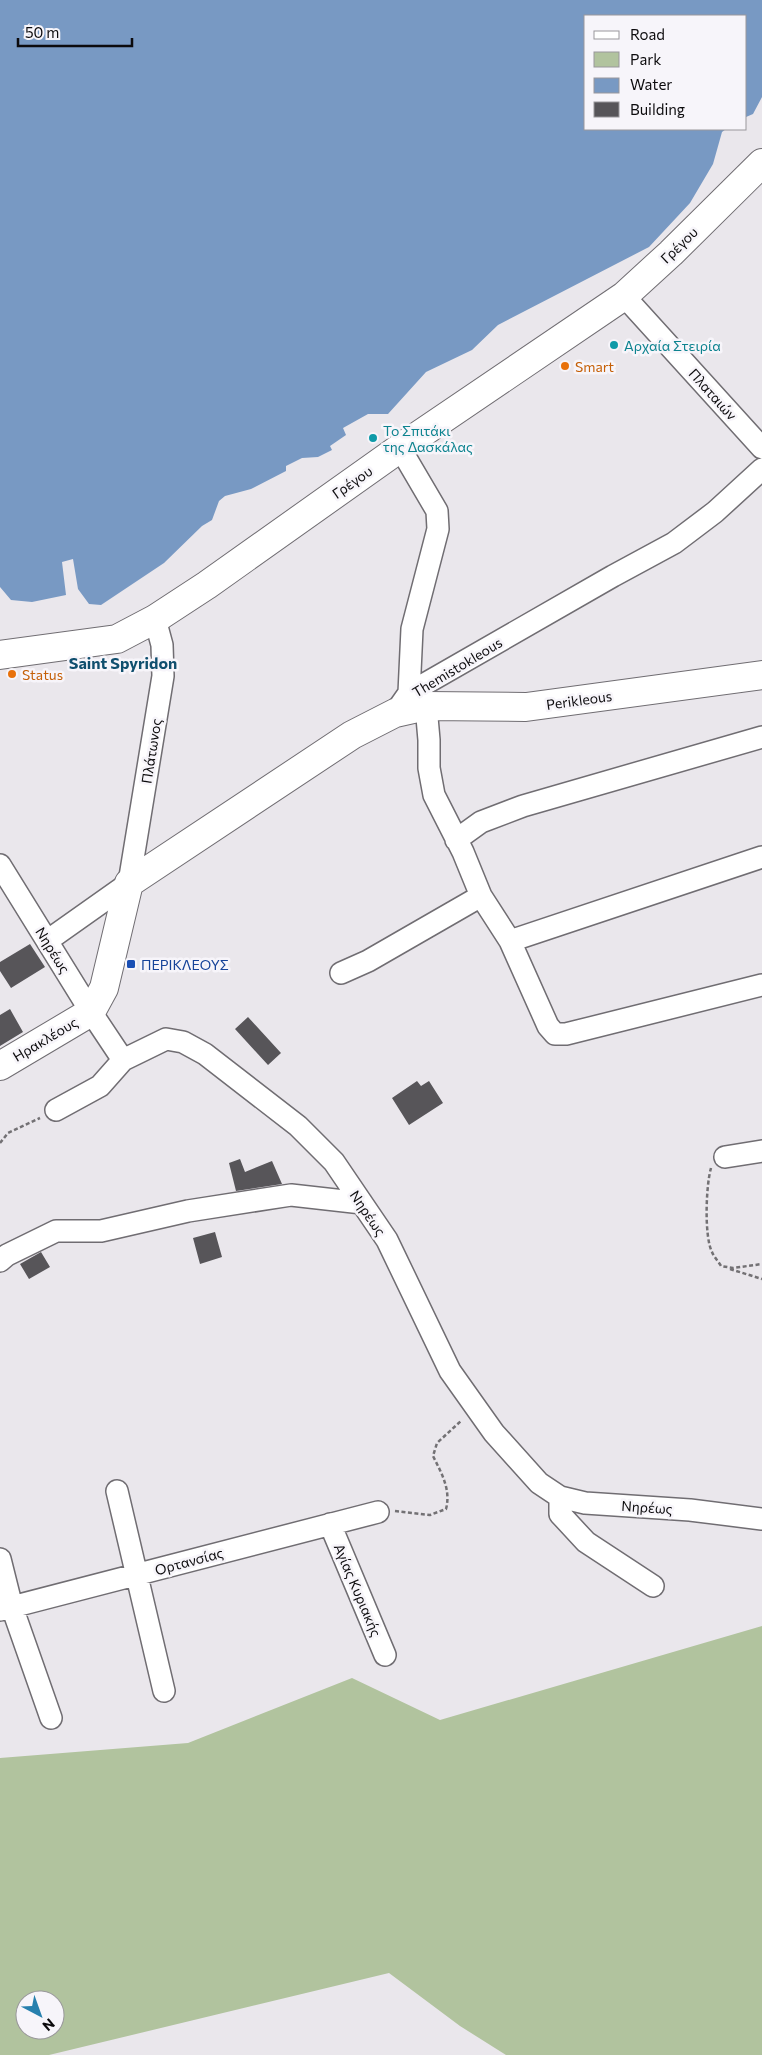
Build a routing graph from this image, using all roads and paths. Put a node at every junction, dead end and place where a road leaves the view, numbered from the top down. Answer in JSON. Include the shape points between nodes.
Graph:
{"nodes":[{"id":1,"x":762,"y":164,"type":"edge"},
{"id":2,"x":624,"y":296,"type":"junction"},
{"id":3,"x":400,"y":448,"type":"junction"},
{"id":4,"x":762,"y":448,"type":"edge"},
{"id":5,"x":762,"y":469,"type":"edge"},
{"id":6,"x":155,"y":619,"type":"junction"},
{"id":7,"x":0,"y":655,"type":"edge"},
{"id":8,"x":762,"y":675,"type":"edge"},
{"id":9,"x":410,"y":704,"type":"junction"},
{"id":10,"x":762,"y":738,"type":"edge"},
{"id":11,"x":456,"y":840,"type":"junction"},
{"id":12,"x":762,"y":857,"type":"edge"},
{"id":13,"x":0,"y":865,"type":"edge"},
{"id":14,"x":129,"y":883,"type":"junction"},
{"id":15,"x":481,"y":896,"type":"junction"},
{"id":16,"x":510,"y":940,"type":"junction"},
{"id":17,"x":47,"y":941,"type":"junction"},
{"id":18,"x":341,"y":973,"type":"dead end"},
{"id":19,"x":762,"y":985,"type":"edge"},
{"id":20,"x":91,"y":1012,"type":"junction"},
{"id":21,"x":123,"y":1060,"type":"junction"},
{"id":22,"x":0,"y":1066,"type":"edge"},
{"id":23,"x":56,"y":1110,"type":"joint"},
{"id":24,"x":0,"y":1143,"type":"edge"},
{"id":25,"x":762,"y":1151,"type":"edge"},
{"id":26,"x":725,"y":1157,"type":"joint"},
{"id":27,"x":362,"y":1203,"type":"junction"},
{"id":28,"x":0,"y":1261,"type":"edge"},
{"id":29,"x":762,"y":1264,"type":"edge"},
{"id":30,"x":727,"y":1267,"type":"junction"},
{"id":31,"x":762,"y":1279,"type":"edge"},
{"id":32,"x":477,"y":1408,"type":"junction"},
{"id":33,"x":117,"y":1491,"type":"dead end"},
{"id":34,"x":560,"y":1497,"type":"junction"},
{"id":35,"x":378,"y":1512,"type":"joint"},
{"id":36,"x":762,"y":1519,"type":"edge"},
{"id":37,"x":330,"y":1524,"type":"junction"},
{"id":38,"x":0,"y":1559,"type":"edge"},
{"id":39,"x":136,"y":1575,"type":"junction"},
{"id":40,"x":653,"y":1586,"type":"dead end"},
{"id":41,"x":6,"y":1609,"type":"edge"},
{"id":42,"x":385,"y":1655,"type":"dead end"},
{"id":43,"x":164,"y":1692,"type":"dead end"},
{"id":44,"x":51,"y":1718,"type":"dead end"}],
"edges":[{"from":1,"to":2,"type":"main road","name":"Γρέγου"},
{"from":2,"to":3,"type":"main road","name":"Γρέγου"},
{"from":2,"to":4,"type":"street","name":"Πλαταιών"},
{"from":3,"to":6,"type":"main road","name":"Γρέγου"},
{"from":3,"to":9,"type":"street","via":[[437,511],[438,520],[412,629]]},
{"from":5,"to":9,"type":"street","name":"Themistokleous","via":[[715,512],[674,543],[613,576]]},
{"from":6,"to":7,"type":"main road","name":"Γρέγου","via":[[117,639]]},
{"from":6,"to":14,"type":"street","name":"Πλάτωνος","via":[[162,645],[163,676]]},
{"from":8,"to":9,"type":"main road","name":"Perikleous","via":[[526,707]]},
{"from":9,"to":11,"type":"street","via":[[430,740],[429,768],[434,795]]},
{"from":9,"to":14,"type":"main road","name":"Themistokleous","via":[[352,735]]},
{"from":10,"to":11,"type":"street","via":[[523,806],[481,822]]},
{"from":11,"to":15,"type":"street"},
{"from":12,"to":16,"type":"street"},
{"from":13,"to":17,"type":"street","name":"Νηρέως"},
{"from":14,"to":17,"type":"street"},
{"from":14,"to":20,"type":"main road","via":[[104,988]]},
{"from":15,"to":16,"type":"street"},
{"from":15,"to":18,"type":"street"},
{"from":16,"to":19,"type":"street","via":[[548,1026],[555,1034],[566,1034]]},
{"from":17,"to":20,"type":"street","name":"Νηρέως"},
{"from":20,"to":21,"type":"street","name":"Νηρέως"},
{"from":20,"to":22,"type":"main road","name":"Ηρακλέους"},
{"from":21,"to":23,"type":"street","via":[[100,1086]]},
{"from":21,"to":27,"type":"street","name":"Νηρέως","via":[[166,1039],[183,1042],[205,1054],[298,1126],[334,1162]]},
{"from":23,"to":24,"type":"path","via":[[8,1133]]},
{"from":25,"to":26,"type":"street"},
{"from":26,"to":30,"type":"path","via":[[712,1165],[707,1181],[707,1217],[711,1251],[720,1266]]},
{"from":27,"to":28,"type":"street","via":[[290,1195],[188,1212],[101,1232],[56,1231],[7,1254]]},
{"from":27,"to":32,"type":"street","name":"Νηρέως","via":[[387,1240],[450,1371]]},
{"from":29,"to":30,"type":"path"},
{"from":30,"to":31,"type":"path"},
{"from":32,"to":34,"type":"street","name":"Νηρέως","via":[[494,1433],[539,1483]]},
{"from":32,"to":35,"type":"path","via":[[437,1443],[433,1456],[445,1480],[446,1509],[430,1515],[387,1510]]},
{"from":33,"to":39,"type":"street"},
{"from":34,"to":36,"type":"street","name":"Νηρέως","via":[[586,1503]]},
{"from":34,"to":40,"type":"street","via":[[560,1514],[586,1542]]},
{"from":35,"to":37,"type":"street","name":"Ορτανσίας"},
{"from":37,"to":39,"type":"street","name":"Ορτανσίας"},
{"from":37,"to":42,"type":"street","name":"Αγίας Κυριακής"},
{"from":38,"to":41,"type":"street"},
{"from":39,"to":41,"type":"street","name":"Ορτανσίας"},
{"from":39,"to":43,"type":"street"},
{"from":41,"to":44,"type":"street"}]}
